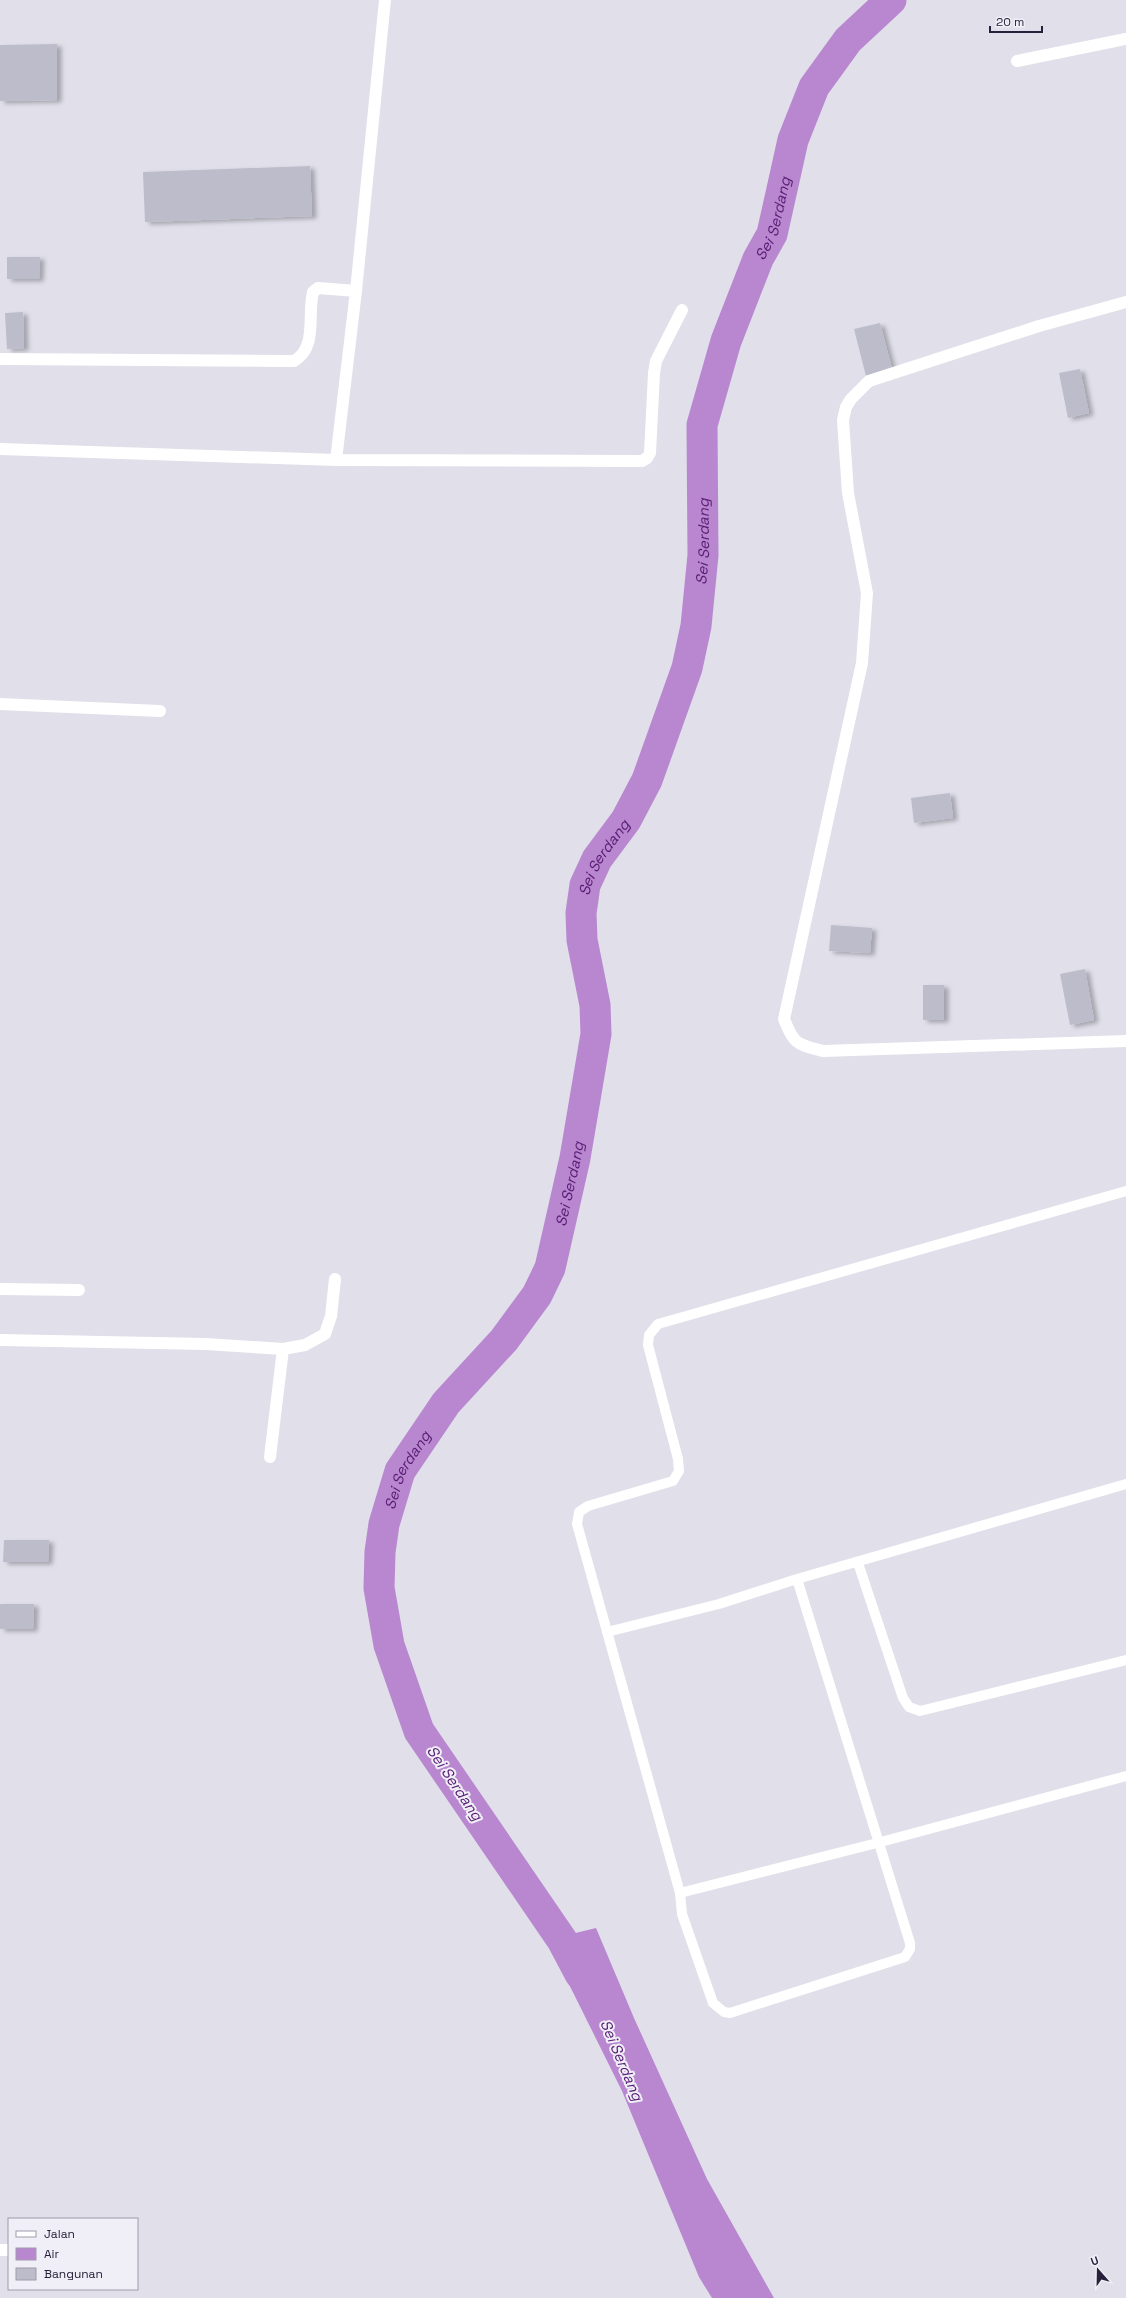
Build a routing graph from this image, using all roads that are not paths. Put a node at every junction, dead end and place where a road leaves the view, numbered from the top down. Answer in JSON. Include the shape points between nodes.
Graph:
{"nodes":[{"id":1,"x":385,"y":0,"type":"edge"},
{"id":2,"x":1126,"y":39,"type":"edge"},
{"id":3,"x":1017,"y":61,"type":"dead end"},
{"id":4,"x":352,"y":291,"type":"junction"},
{"id":5,"x":1126,"y":302,"type":"edge"},
{"id":6,"x":682,"y":310,"type":"dead end"},
{"id":7,"x":0,"y":359,"type":"edge"},
{"id":8,"x":0,"y":449,"type":"edge"},
{"id":9,"x":336,"y":460,"type":"junction"},
{"id":10,"x":0,"y":704,"type":"edge"},
{"id":11,"x":160,"y":711,"type":"dead end"},
{"id":12,"x":1126,"y":1041,"type":"edge"},
{"id":13,"x":1126,"y":1191,"type":"edge"},
{"id":14,"x":335,"y":1279,"type":"dead end"},
{"id":15,"x":0,"y":1289,"type":"edge"},
{"id":16,"x":79,"y":1290,"type":"dead end"},
{"id":17,"x":0,"y":1340,"type":"edge"},
{"id":18,"x":283,"y":1349,"type":"junction"},
{"id":19,"x":270,"y":1457,"type":"dead end"},
{"id":20,"x":1126,"y":1484,"type":"edge"},
{"id":21,"x":858,"y":1563,"type":"junction"},
{"id":22,"x":797,"y":1579,"type":"junction"},
{"id":23,"x":606,"y":1632,"type":"junction"},
{"id":24,"x":1126,"y":1660,"type":"edge"},
{"id":25,"x":1126,"y":1776,"type":"edge"},
{"id":26,"x":878,"y":1843,"type":"junction"},
{"id":27,"x":680,"y":1893,"type":"junction"}],
"edges":[{"from":1,"to":4,"type":"street"},
{"from":2,"to":3,"type":"street"},
{"from":4,"to":7,"type":"street","via":[[318,288],[312,295],[309,346],[303,356],[294,360]]},
{"from":4,"to":9,"type":"street"},
{"from":5,"to":12,"type":"street","via":[[1039,326],[869,382],[859,390],[846,408],[843,420],[848,493],[867,593],[862,663],[784,1019],[791,1037],[801,1045],[823,1051]]},
{"from":6,"to":9,"type":"street","via":[[656,361],[650,453],[642,461]]},
{"from":8,"to":9,"type":"street"},
{"from":10,"to":11,"type":"street"},
{"from":13,"to":23,"type":"lane","via":[[658,1324],[650,1335],[648,1346],[679,1471],[673,1481],[588,1506],[577,1517]]},
{"from":14,"to":18,"type":"street","via":[[332,1316],[325,1334],[305,1345]]},
{"from":15,"to":16,"type":"street"},
{"from":17,"to":18,"type":"street","via":[[206,1344]]},
{"from":18,"to":19,"type":"street"},
{"from":20,"to":21,"type":"lane"},
{"from":21,"to":22,"type":"lane"},
{"from":21,"to":24,"type":"lane","via":[[903,1698],[909,1707],[920,1711]]},
{"from":22,"to":23,"type":"lane","via":[[719,1604]]},
{"from":22,"to":26,"type":"lane"},
{"from":23,"to":27,"type":"lane"},
{"from":25,"to":26,"type":"lane"},
{"from":26,"to":27,"type":"lane"},
{"from":26,"to":27,"type":"lane","via":[[910,1943],[908,1954],[730,2013],[724,2012],[713,2003],[682,1914]]}]}
